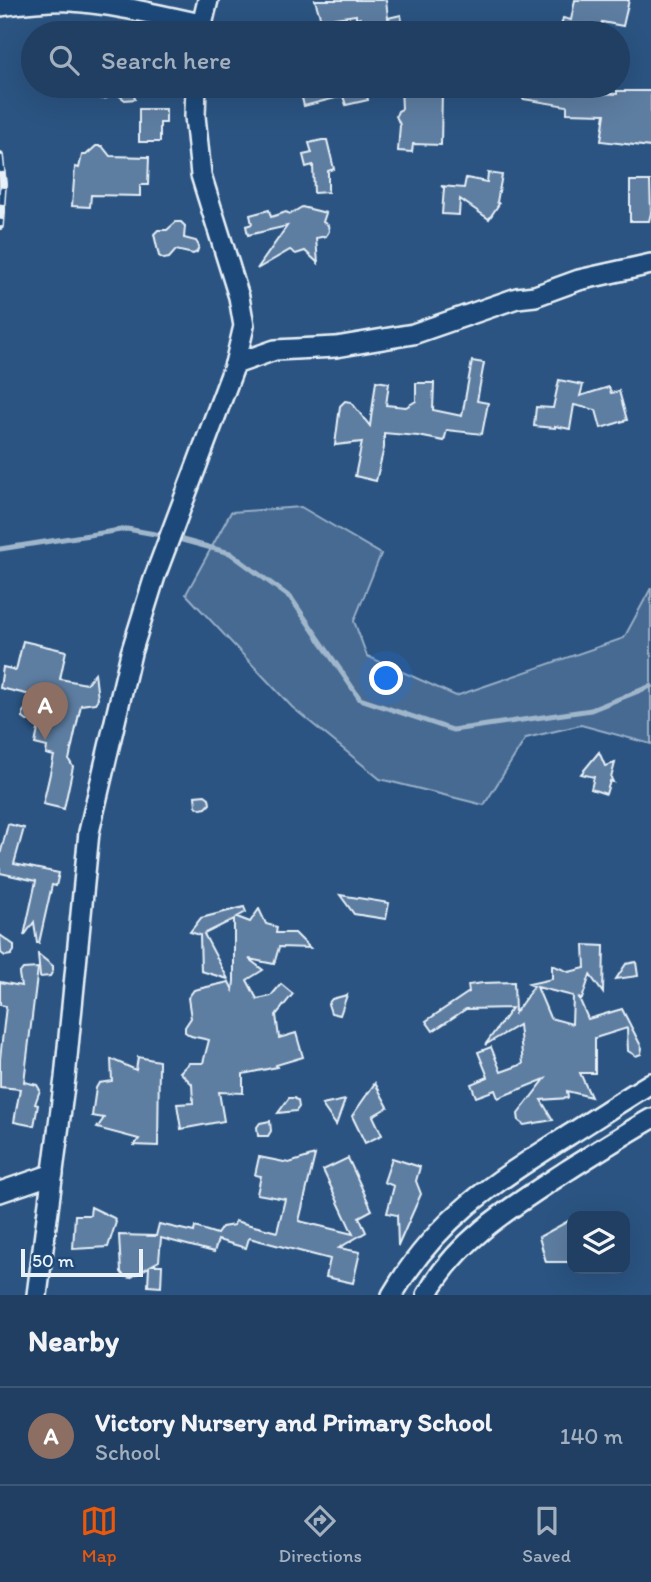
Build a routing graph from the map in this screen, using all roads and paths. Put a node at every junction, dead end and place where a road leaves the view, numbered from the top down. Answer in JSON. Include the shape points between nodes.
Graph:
{"nodes":[{"id":1,"x":208,"y":0,"type":"edge"},
{"id":2,"x":0,"y":6,"type":"edge"},
{"id":3,"x":170,"y":21,"type":"edge"},
{"id":4,"x":202,"y":21,"type":"edge"},
{"id":5,"x":196,"y":98,"type":"edge"},
{"id":6,"x":651,"y":264,"type":"edge"},
{"id":7,"x":244,"y":326,"type":"junction"},
{"id":8,"x":275,"y":350,"type":"junction"},
{"id":9,"x":234,"y":364,"type":"junction"},
{"id":10,"x":651,"y":1083,"type":"edge"},
{"id":11,"x":651,"y":1119,"type":"edge"},
{"id":12,"x":53,"y":1174,"type":"junction"},
{"id":13,"x":0,"y":1192,"type":"edge"},
{"id":14,"x":37,"y":1295,"type":"edge"},
{"id":15,"x":393,"y":1295,"type":"edge"},
{"id":16,"x":427,"y":1295,"type":"edge"}],
"edges":[{"from":1,"to":4,"type":"street"},
{"from":2,"to":3,"type":"street","via":[[71,1]]},
{"from":5,"to":7,"type":"street","via":[[201,175]]},
{"from":6,"to":8,"type":"street","via":[[516,298],[413,334],[335,347]]},
{"from":7,"to":8,"type":"street"},
{"from":7,"to":9,"type":"street"},
{"from":8,"to":9,"type":"street"},
{"from":9,"to":12,"type":"street","via":[[131,653],[89,832]]},
{"from":10,"to":15,"type":"street","via":[[501,1178],[460,1211],[428,1242]]},
{"from":11,"to":16,"type":"street","via":[[491,1222],[457,1254]]},
{"from":12,"to":13,"type":"street"},
{"from":12,"to":14,"type":"street"}]}
